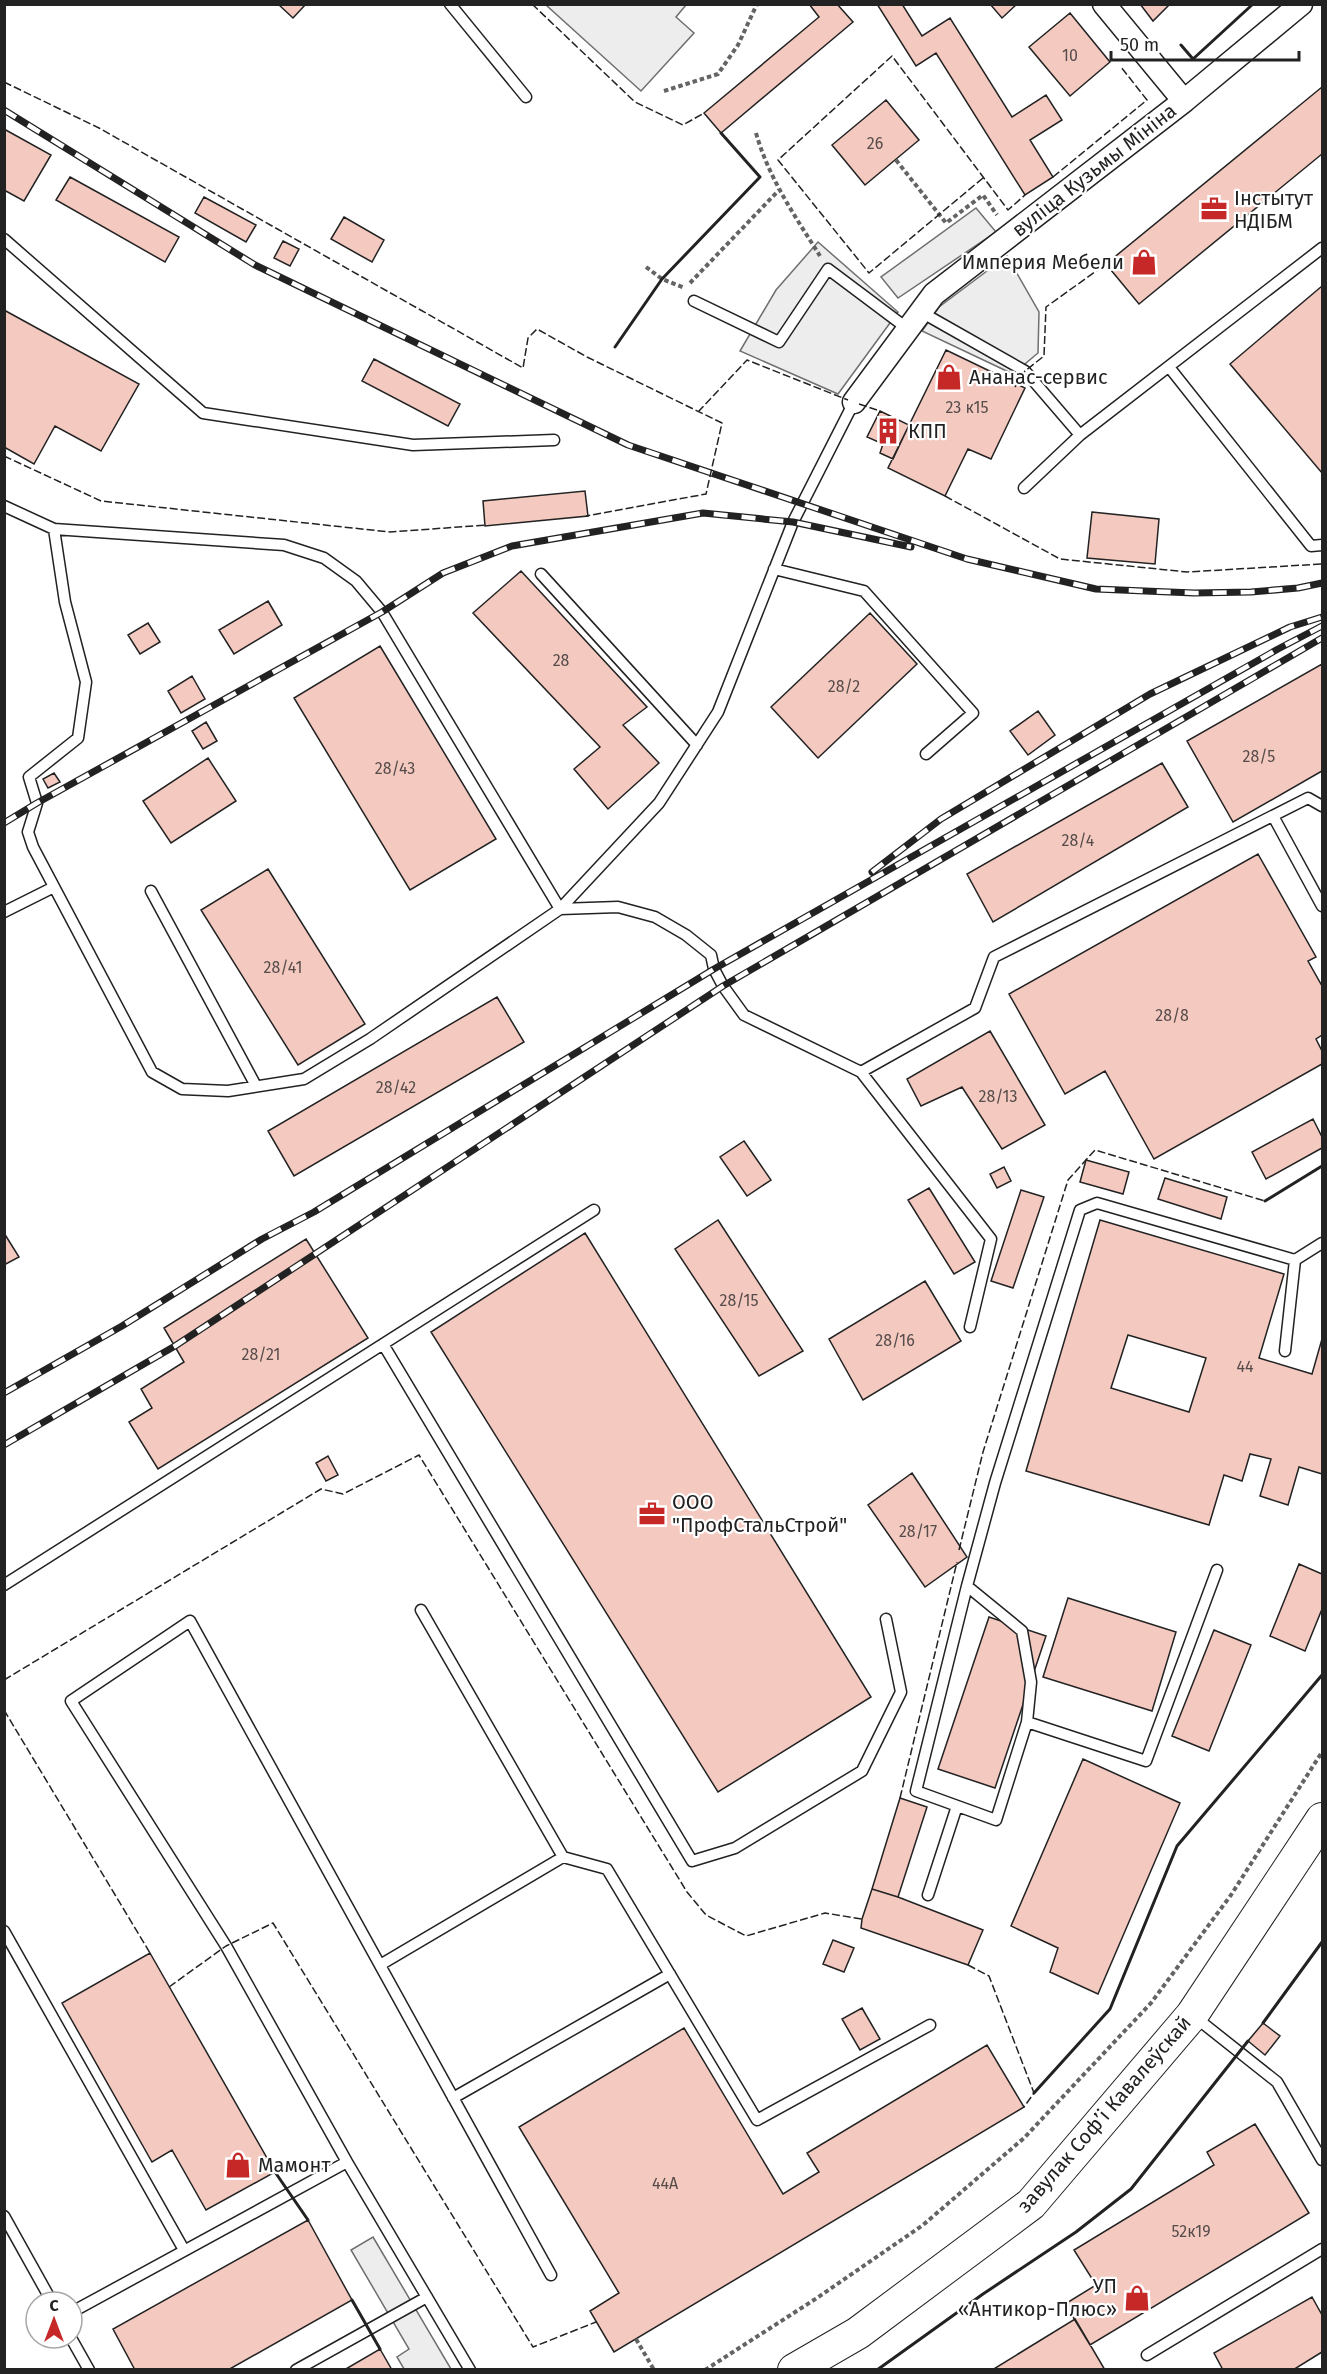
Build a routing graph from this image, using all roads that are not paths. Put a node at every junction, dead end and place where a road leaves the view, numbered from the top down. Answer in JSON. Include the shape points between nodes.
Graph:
{"nodes":[{"id":1,"x":450,"y":4,"type":"edge"},
{"id":2,"x":1104,"y":4,"type":"edge"},
{"id":3,"x":1301,"y":4,"type":"edge"},
{"id":4,"x":526,"y":97,"type":"dead end"},
{"id":5,"x":1184,"y":101,"type":"junction"},
{"id":6,"x":4,"y":239,"type":"edge"},
{"id":7,"x":1323,"y":248,"type":"edge"},
{"id":8,"x":694,"y":301,"type":"dead end"},
{"id":9,"x":915,"y":320,"type":"junction"},
{"id":10,"x":1169,"y":366,"type":"junction"},
{"id":11,"x":854,"y":402,"type":"joint"},
{"id":12,"x":1080,"y":435,"type":"junction"},
{"id":13,"x":554,"y":440,"type":"dead end"},
{"id":14,"x":1024,"y":488,"type":"dead end"},
{"id":15,"x":4,"y":506,"type":"edge"},
{"id":16,"x":54,"y":529,"type":"junction"},
{"id":17,"x":1323,"y":545,"type":"edge"},
{"id":18,"x":774,"y":569,"type":"junction"},
{"id":19,"x":541,"y":573,"type":"dead end"},
{"id":20,"x":697,"y":745,"type":"junction"},
{"id":21,"x":926,"y":754,"type":"dead end"},
{"id":22,"x":1323,"y":806,"type":"edge"},
{"id":23,"x":1273,"y":816,"type":"junction"},
{"id":24,"x":54,"y":887,"type":"junction"},
{"id":25,"x":151,"y":891,"type":"dead end"},
{"id":26,"x":1323,"y":906,"type":"edge"},
{"id":27,"x":560,"y":909,"type":"junction"},
{"id":28,"x":4,"y":912,"type":"edge"},
{"id":29,"x":861,"y":1072,"type":"junction"},
{"id":30,"x":256,"y":1086,"type":"junction"},
{"id":31,"x":594,"y":1210,"type":"dead end"},
{"id":32,"x":1323,"y":1243,"type":"edge"},
{"id":33,"x":1295,"y":1260,"type":"junction"},
{"id":34,"x":970,"y":1327,"type":"dead end"},
{"id":35,"x":383,"y":1344,"type":"junction"},
{"id":36,"x":1285,"y":1351,"type":"dead end"},
{"id":37,"x":1217,"y":1570,"type":"dead end"},
{"id":38,"x":4,"y":1585,"type":"edge"},
{"id":39,"x":967,"y":1586,"type":"junction"},
{"id":40,"x":421,"y":1610,"type":"dead end"},
{"id":41,"x":886,"y":1619,"type":"dead end"},
{"id":42,"x":1027,"y":1722,"type":"junction"},
{"id":43,"x":957,"y":1806,"type":"junction"},
{"id":44,"x":1323,"y":1819,"type":"edge"},
{"id":45,"x":563,"y":1857,"type":"junction"},
{"id":46,"x":928,"y":1896,"type":"dead end"},
{"id":47,"x":4,"y":1931,"type":"edge"},
{"id":48,"x":380,"y":1965,"type":"junction"},
{"id":49,"x":670,"y":1974,"type":"junction"},
{"id":50,"x":1192,"y":2015,"type":"junction"},
{"id":51,"x":930,"y":2025,"type":"dead end"},
{"id":52,"x":453,"y":2098,"type":"junction"},
{"id":53,"x":1323,"y":2160,"type":"edge"},
{"id":54,"x":347,"y":2162,"type":"junction"},
{"id":55,"x":4,"y":2216,"type":"edge"},
{"id":56,"x":1323,"y":2249,"type":"edge"},
{"id":57,"x":184,"y":2250,"type":"junction"},
{"id":58,"x":551,"y":2275,"type":"dead end"},
{"id":59,"x":45,"y":2290,"type":"edge"},
{"id":60,"x":427,"y":2297,"type":"junction"},
{"id":61,"x":84,"y":2305,"type":"edge"},
{"id":62,"x":78,"y":2350,"type":"edge"},
{"id":63,"x":1147,"y":2355,"type":"dead end"},
{"id":64,"x":89,"y":2370,"type":"edge"},
{"id":65,"x":296,"y":2370,"type":"edge"},
{"id":66,"x":470,"y":2370,"type":"edge"},
{"id":67,"x":794,"y":2370,"type":"edge"}],
"edges":[{"from":1,"to":4,"type":"lane"},
{"from":2,"to":5,"type":"street"},
{"from":3,"to":5,"type":"street","name":"вуліца Кузьмы Мініна"},
{"from":5,"to":9,"type":"street","name":"вуліца Кузьмы Мініна","via":[[934,294]]},
{"from":6,"to":13,"type":"lane","via":[[203,413],[413,445]]},
{"from":7,"to":10,"type":"lane"},
{"from":8,"to":9,"type":"lane","via":[[779,342],[828,269]]},
{"from":9,"to":11,"type":"street","name":"вуліца Кузьмы Мініна"},
{"from":9,"to":12,"type":"lane","via":[[1025,371]]},
{"from":10,"to":12,"type":"lane"},
{"from":10,"to":17,"type":"lane","via":[[1311,546]]},
{"from":11,"to":18,"type":"lane","via":[[793,522]]},
{"from":12,"to":14,"type":"lane"},
{"from":15,"to":16,"type":"lane"},
{"from":16,"to":24,"type":"lane","via":[[65,602],[86,682],[78,738],[29,777],[37,803],[28,832]]},
{"from":16,"to":27,"type":"lane","via":[[284,545],[324,558],[356,581],[382,612]]},
{"from":18,"to":20,"type":"lane","via":[[718,712]]},
{"from":18,"to":21,"type":"lane","via":[[864,591],[973,713]]},
{"from":19,"to":20,"type":"lane"},
{"from":20,"to":27,"type":"lane","via":[[659,803]]},
{"from":22,"to":23,"type":"lane","via":[[1308,798]]},
{"from":23,"to":26,"type":"lane"},
{"from":23,"to":29,"type":"lane","via":[[994,957],[975,1008]]},
{"from":24,"to":28,"type":"lane"},
{"from":24,"to":30,"type":"lane","via":[[152,1072],[182,1089],[228,1091]]},
{"from":25,"to":30,"type":"lane"},
{"from":27,"to":29,"type":"lane","via":[[618,907],[655,917],[711,956],[723,986],[744,1015]]},
{"from":27,"to":30,"type":"lane","via":[[370,1039],[304,1079]]},
{"from":29,"to":34,"type":"lane","via":[[991,1239]]},
{"from":31,"to":35,"type":"lane"},
{"from":32,"to":33,"type":"lane"},
{"from":33,"to":36,"type":"lane"},
{"from":33,"to":39,"type":"lane","via":[[1097,1203],[1080,1210],[994,1483]]},
{"from":35,"to":38,"type":"lane"},
{"from":35,"to":41,"type":"lane","via":[[692,1861],[735,1848],[862,1771],[901,1692]]},
{"from":37,"to":42,"type":"lane","via":[[1146,1761]]},
{"from":39,"to":42,"type":"lane","via":[[1022,1631],[1030,1682]]},
{"from":39,"to":43,"type":"lane","via":[[916,1791]]},
{"from":40,"to":45,"type":"lane"},
{"from":42,"to":43,"type":"lane","via":[[996,1820]]},
{"from":43,"to":46,"type":"lane"},
{"from":44,"to":50,"type":"street","name":"завулак Софʼі Кавалеўскай"},
{"from":45,"to":48,"type":"lane"},
{"from":45,"to":49,"type":"lane","via":[[607,1869]]},
{"from":47,"to":57,"type":"lane"},
{"from":48,"to":52,"type":"lane"},
{"from":48,"to":54,"type":"lane","via":[[190,1622],[71,1701],[226,1946]]},
{"from":49,"to":51,"type":"lane","via":[[757,2120]]},
{"from":49,"to":52,"type":"lane"},
{"from":50,"to":53,"type":"lane","via":[[1277,2082]]},
{"from":50,"to":67,"type":"street","name":"завулак Софʼі Кавалеўскай","via":[[1031,2204],[858,2333]]},
{"from":52,"to":58,"type":"lane"},
{"from":54,"to":57,"type":"lane"},
{"from":54,"to":60,"type":"lane"},
{"from":55,"to":59,"type":"lane"},
{"from":56,"to":63,"type":"lane"},
{"from":57,"to":61,"type":"lane"},
{"from":60,"to":65,"type":"lane"},
{"from":60,"to":66,"type":"lane"},
{"from":62,"to":64,"type":"lane"}]}
